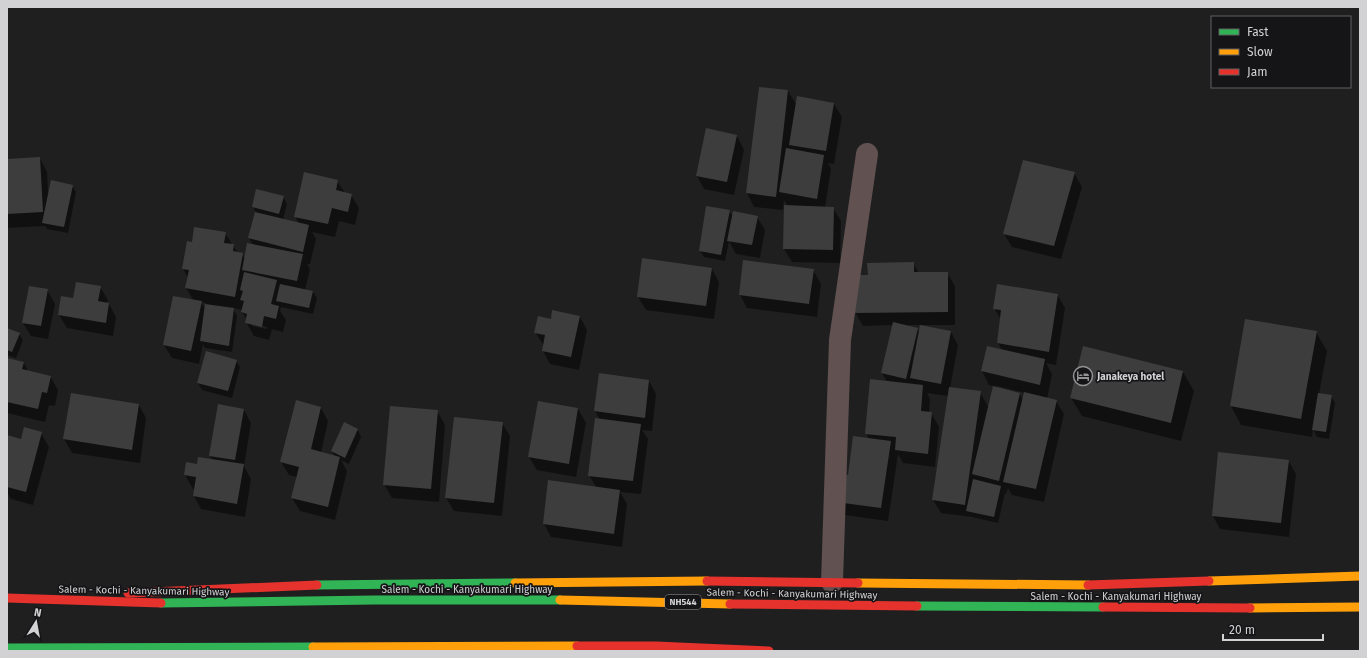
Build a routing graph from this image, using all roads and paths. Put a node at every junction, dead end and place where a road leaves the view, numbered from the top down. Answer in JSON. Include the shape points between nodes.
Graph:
{"nodes":[{"id":1,"x":867,"y":154,"type":"dead end"},
{"id":2,"x":1360,"y":576,"type":"edge"},
{"id":3,"x":832,"y":582,"type":"junction"},
{"id":4,"x":7,"y":598,"type":"edge"},
{"id":5,"x":1360,"y":607,"type":"edge"},
{"id":6,"x":656,"y":646,"type":"junction"},
{"id":7,"x":7,"y":648,"type":"edge"},
{"id":8,"x":267,"y":649,"type":"edge"},
{"id":9,"x":677,"y":651,"type":"edge"},
{"id":10,"x":769,"y":651,"type":"edge"}],
"edges":[{"from":1,"to":3,"type":"street","via":[[840,340]]},
{"from":2,"to":3,"type":"main road","via":[[1091,585]]},
{"from":3,"to":4,"type":"main road","via":[[324,585]]},
{"from":4,"to":5,"type":"main road","name":"Salem - Kochi - Kanyakumari Highway","number":"NH544","via":[[177,603],[559,600],[1167,608]]},
{"from":6,"to":8,"type":"main road"},
{"from":6,"to":9,"type":"main road"},
{"from":6,"to":10,"type":"main road"},
{"from":7,"to":8,"type":"main road"}]}
